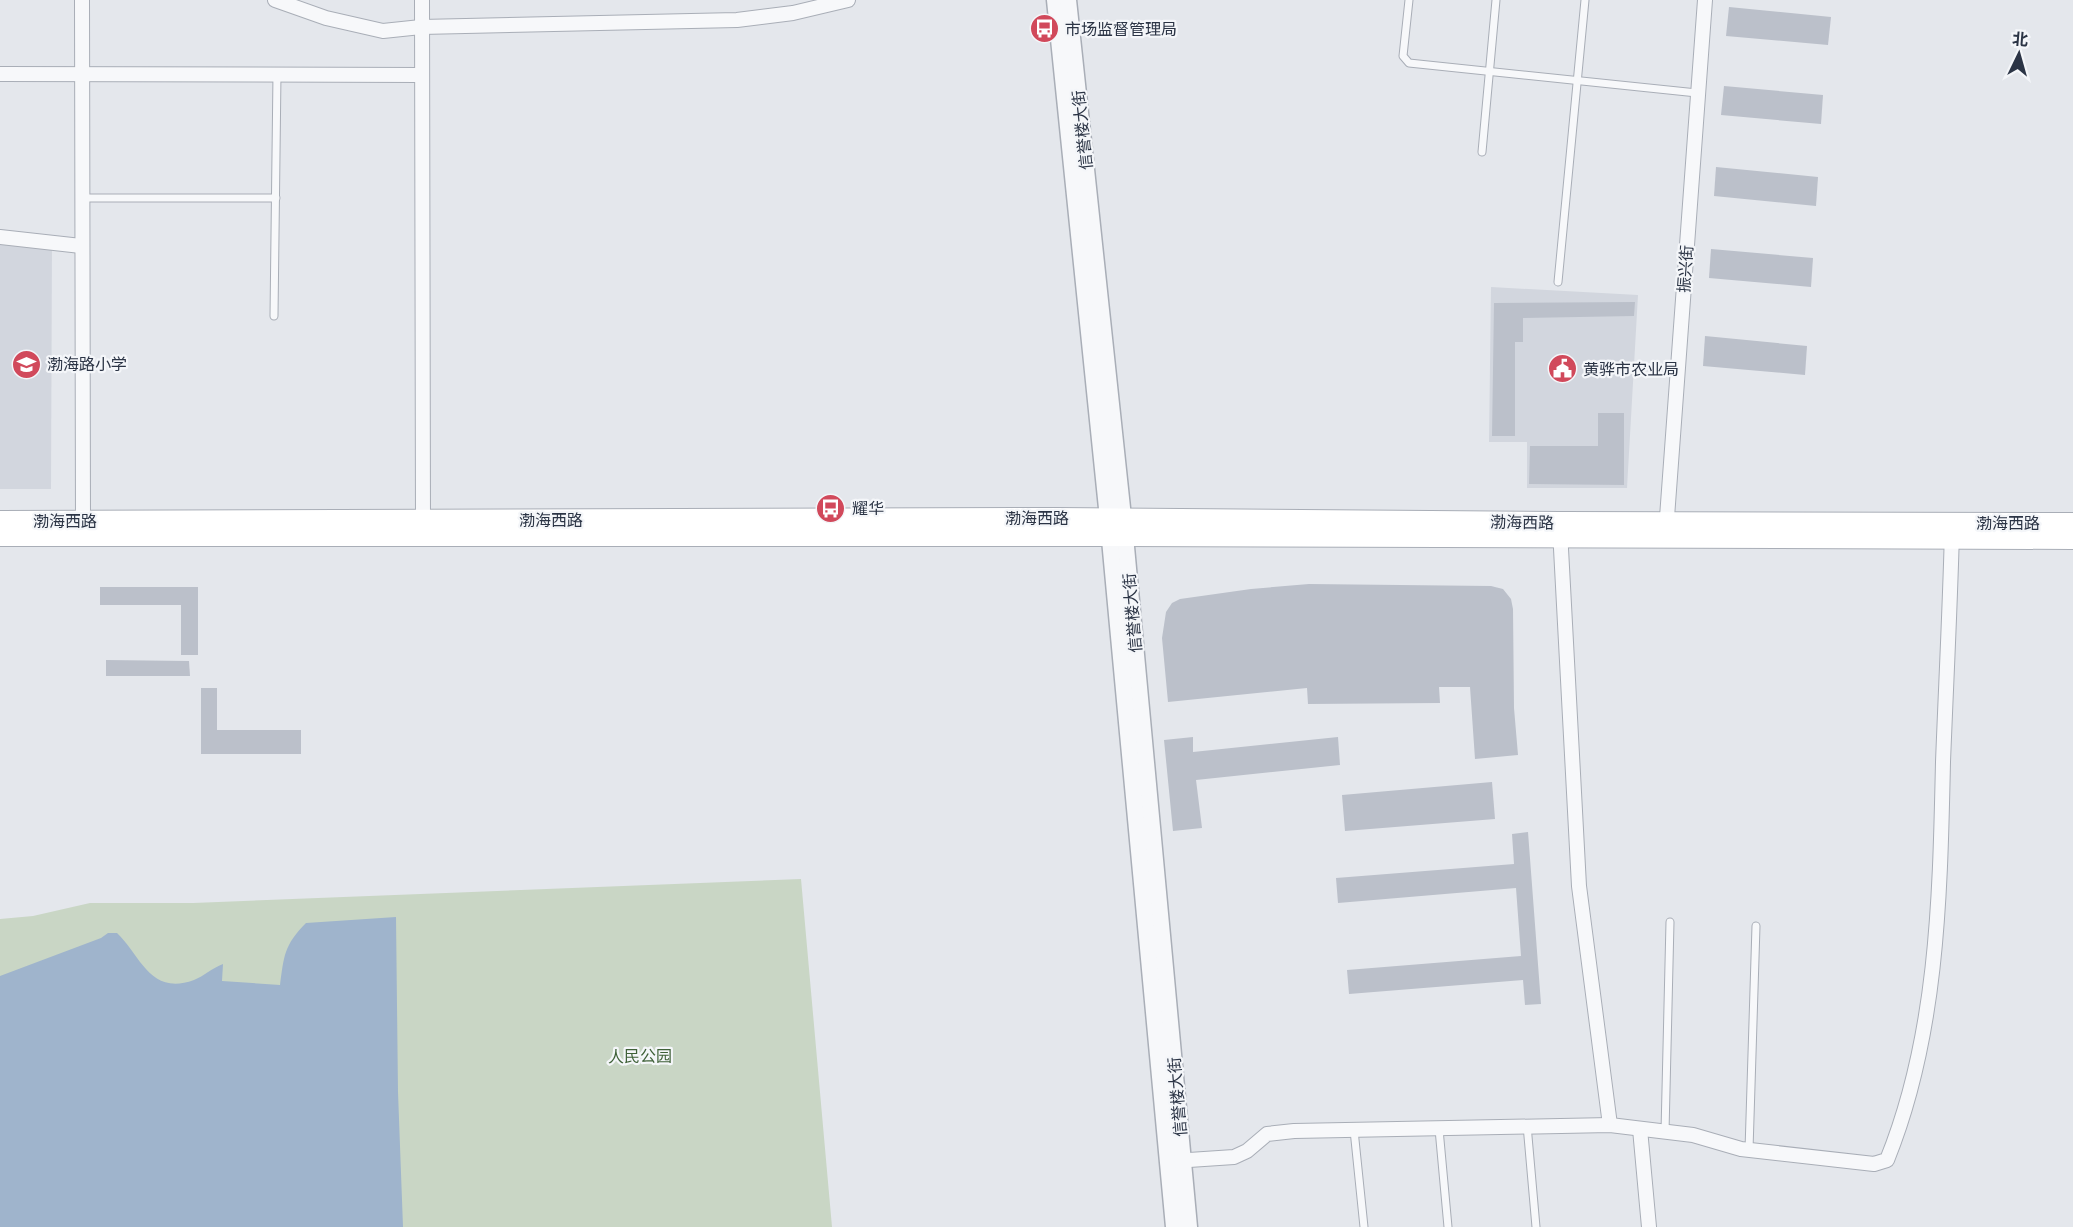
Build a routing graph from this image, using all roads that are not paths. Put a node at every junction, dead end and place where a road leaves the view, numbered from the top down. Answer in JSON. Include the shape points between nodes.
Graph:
{"nodes":[{"id":1,"x":82,"y":0,"type":"edge"},
{"id":2,"x":275,"y":0,"type":"edge"},
{"id":3,"x":422,"y":0,"type":"edge"},
{"id":4,"x":848,"y":0,"type":"edge"},
{"id":5,"x":1054,"y":0,"type":"edge"},
{"id":6,"x":1068,"y":0,"type":"edge"},
{"id":7,"x":1409,"y":0,"type":"edge"},
{"id":8,"x":1496,"y":0,"type":"edge"},
{"id":9,"x":1585,"y":0,"type":"edge"},
{"id":10,"x":1705,"y":0,"type":"edge"},
{"id":11,"x":421,"y":27,"type":"junction"},
{"id":12,"x":1489,"y":72,"type":"junction"},
{"id":13,"x":0,"y":74,"type":"edge"},
{"id":14,"x":82,"y":74,"type":"junction"},
{"id":15,"x":277,"y":74,"type":"junction"},
{"id":16,"x":421,"y":75,"type":"junction"},
{"id":17,"x":1576,"y":82,"type":"junction"},
{"id":18,"x":1697,"y":93,"type":"junction"},
{"id":19,"x":1482,"y":152,"type":"dead end"},
{"id":20,"x":81,"y":198,"type":"junction"},
{"id":21,"x":276,"y":198,"type":"junction"},
{"id":22,"x":0,"y":237,"type":"edge"},
{"id":23,"x":81,"y":246,"type":"junction"},
{"id":24,"x":1558,"y":282,"type":"dead end"},
{"id":25,"x":274,"y":316,"type":"dead end"},
{"id":26,"x":0,"y":521,"type":"edge"},
{"id":27,"x":2073,"y":523,"type":"edge"},
{"id":28,"x":1117,"y":527,"type":"junction"},
{"id":29,"x":83,"y":528,"type":"junction"},
{"id":30,"x":423,"y":528,"type":"junction"},
{"id":31,"x":1560,"y":530,"type":"junction"},
{"id":32,"x":1666,"y":530,"type":"junction"},
{"id":33,"x":1952,"y":531,"type":"junction"},
{"id":34,"x":0,"y":536,"type":"edge"},
{"id":35,"x":2073,"y":539,"type":"edge"},
{"id":36,"x":1670,"y":922,"type":"dead end"},
{"id":37,"x":1756,"y":926,"type":"dead end"},
{"id":38,"x":1527,"y":1125,"type":"junction"},
{"id":39,"x":1610,"y":1125,"type":"junction"},
{"id":40,"x":1439,"y":1129,"type":"junction"},
{"id":41,"x":1640,"y":1129,"type":"junction"},
{"id":42,"x":1354,"y":1130,"type":"junction"},
{"id":43,"x":1665,"y":1132,"type":"junction"},
{"id":44,"x":1749,"y":1150,"type":"junction"},
{"id":45,"x":1175,"y":1161,"type":"junction"},
{"id":46,"x":1174,"y":1227,"type":"edge"},
{"id":47,"x":1189,"y":1227,"type":"edge"},
{"id":48,"x":1364,"y":1227,"type":"edge"},
{"id":49,"x":1448,"y":1227,"type":"edge"},
{"id":50,"x":1536,"y":1227,"type":"edge"},
{"id":51,"x":1648,"y":1227,"type":"edge"}],
"edges":[{"from":1,"to":14,"type":"street"},
{"from":2,"to":11,"type":"street","via":[[326,18],[383,31]]},
{"from":3,"to":11,"type":"street"},
{"from":4,"to":11,"type":"street","via":[[793,13],[737,20]]},
{"from":5,"to":28,"type":"street","name":"信誉楼大街"},
{"from":6,"to":28,"type":"street","name":"信誉楼大街"},
{"from":7,"to":12,"type":"lane","via":[[1402,56],[1409,63]]},
{"from":8,"to":12,"type":"lane"},
{"from":9,"to":17,"type":"lane"},
{"from":10,"to":18,"type":"street","name":"振兴街"},
{"from":11,"to":16,"type":"street"},
{"from":12,"to":17,"type":"lane"},
{"from":12,"to":19,"type":"lane"},
{"from":13,"to":14,"type":"street"},
{"from":14,"to":15,"type":"street"},
{"from":14,"to":20,"type":"street"},
{"from":15,"to":16,"type":"street"},
{"from":15,"to":21,"type":"lane"},
{"from":16,"to":30,"type":"street"},
{"from":17,"to":18,"type":"lane"},
{"from":17,"to":24,"type":"lane"},
{"from":18,"to":32,"type":"street","name":"振兴街"},
{"from":20,"to":21,"type":"lane"},
{"from":20,"to":23,"type":"street"},
{"from":21,"to":25,"type":"lane"},
{"from":22,"to":23,"type":"street"},
{"from":23,"to":29,"type":"street"},
{"from":26,"to":29,"type":"main road","name":"渤海西路"},
{"from":27,"to":33,"type":"main road","name":"渤海西路"},
{"from":28,"to":30,"type":"main road","name":"渤海西路"},
{"from":28,"to":31,"type":"main road","name":"渤海西路"},
{"from":28,"to":45,"type":"street","name":"信誉楼大街"},
{"from":29,"to":30,"type":"main road","name":"渤海西路"},
{"from":29,"to":34,"type":"main road","name":"渤海西路"},
{"from":31,"to":32,"type":"main road","name":"渤海西路"},
{"from":31,"to":39,"type":"street","via":[[1579,886]]},
{"from":32,"to":33,"type":"main road","name":"渤海西路"},
{"from":33,"to":35,"type":"main road","name":"渤海西路"},
{"from":33,"to":44,"type":"street","via":[[1939,922],[1917,1060],[1900,1128],[1887,1160],[1874,1164]]},
{"from":36,"to":43,"type":"lane"},
{"from":37,"to":44,"type":"lane"},
{"from":38,"to":39,"type":"street"},
{"from":38,"to":40,"type":"street"},
{"from":38,"to":50,"type":"lane"},
{"from":39,"to":41,"type":"street"},
{"from":40,"to":42,"type":"street"},
{"from":40,"to":49,"type":"lane"},
{"from":41,"to":43,"type":"street"},
{"from":41,"to":51,"type":"street"},
{"from":42,"to":45,"type":"street","via":[[1268,1134],[1247,1152],[1234,1157]]},
{"from":42,"to":48,"type":"lane"},
{"from":43,"to":44,"type":"street"},
{"from":45,"to":46,"type":"street","name":"信誉楼大街"},
{"from":45,"to":47,"type":"street","name":"信誉楼大街"}]}
